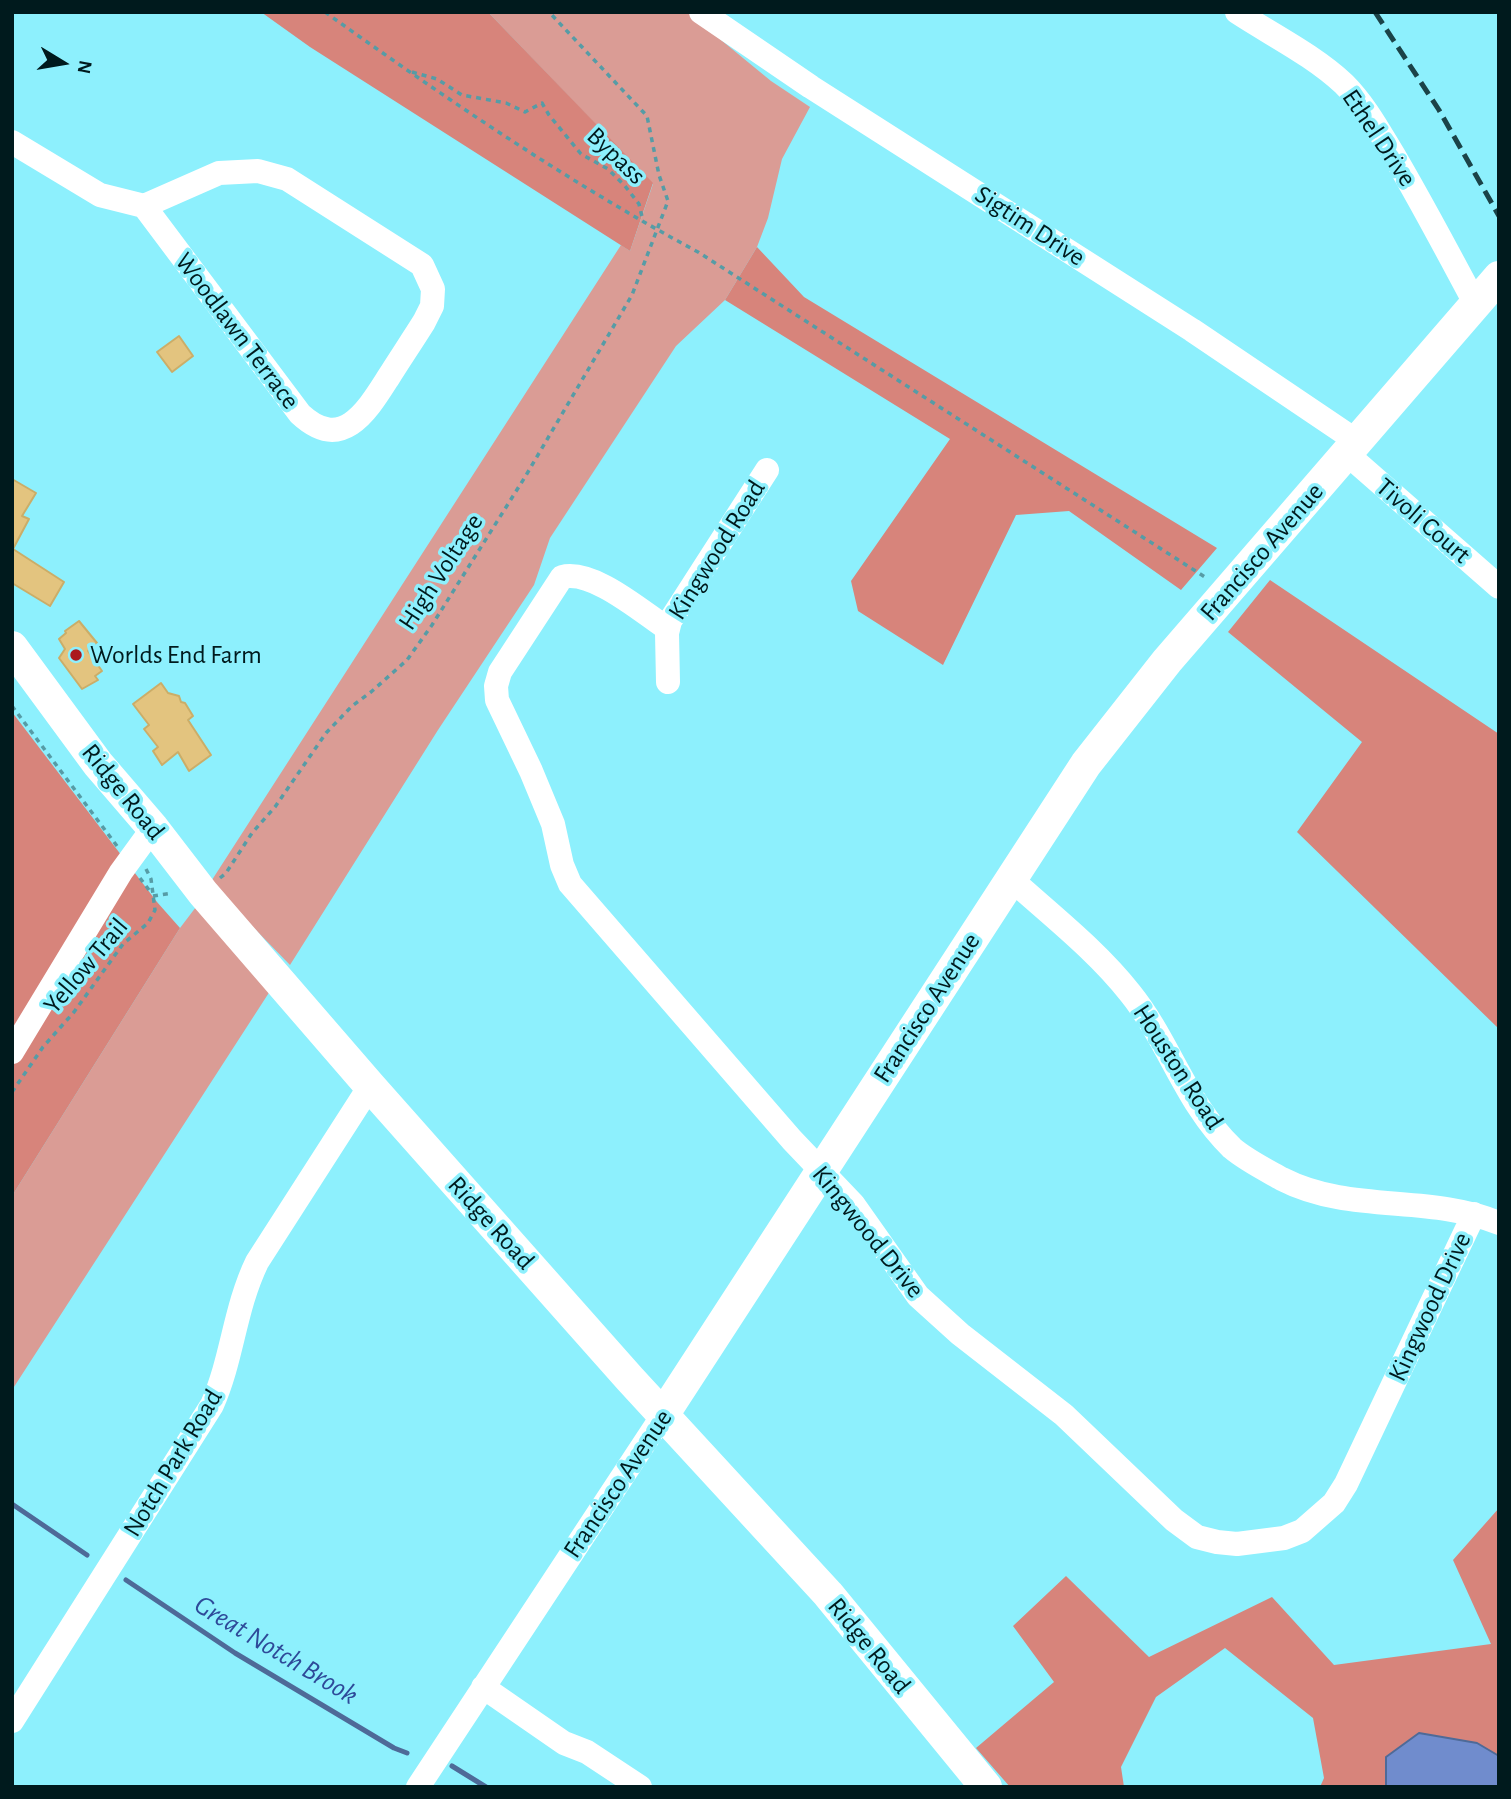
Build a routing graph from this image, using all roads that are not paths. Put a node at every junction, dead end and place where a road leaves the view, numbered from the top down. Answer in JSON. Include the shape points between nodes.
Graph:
{"nodes":[{"id":1,"x":701,"y":12,"type":"edge"},
{"id":2,"x":1237,"y":12,"type":"edge"},
{"id":3,"x":12,"y":142,"type":"edge"},
{"id":4,"x":144,"y":206,"type":"junction"},
{"id":5,"x":1499,"y":277,"type":"edge"},
{"id":6,"x":1476,"y":305,"type":"junction"},
{"id":7,"x":1353,"y":448,"type":"junction"},
{"id":8,"x":767,"y":470,"type":"dead end"},
{"id":9,"x":1499,"y":587,"type":"edge"},
{"id":10,"x":668,"y":629,"type":"junction"},
{"id":11,"x":12,"y":647,"type":"edge"},
{"id":12,"x":668,"y":682,"type":"dead end"},
{"id":13,"x":153,"y":828,"type":"junction"},
{"id":14,"x":1011,"y":879,"type":"junction"},
{"id":15,"x":12,"y":1052,"type":"edge"},
{"id":16,"x":370,"y":1086,"type":"junction"},
{"id":17,"x":821,"y":1171,"type":"junction"},
{"id":18,"x":1474,"y":1214,"type":"junction"},
{"id":19,"x":1499,"y":1223,"type":"edge"},
{"id":20,"x":663,"y":1415,"type":"junction"},
{"id":21,"x":484,"y":1687,"type":"junction"},
{"id":22,"x":12,"y":1721,"type":"edge"},
{"id":23,"x":418,"y":1787,"type":"edge"},
{"id":24,"x":640,"y":1787,"type":"edge"},
{"id":25,"x":986,"y":1787,"type":"edge"}],
"edges":[{"from":1,"to":7,"type":"street","name":"Sigtim Drive","via":[[1192,330]]},
{"from":2,"to":6,"type":"street","name":"Ethel Drive","via":[[1320,65],[1357,99],[1417,194]]},
{"from":3,"to":4,"type":"street","via":[[100,195]]},
{"from":4,"to":4,"type":"street","name":"Woodlawn Terrace","via":[[300,414],[315,425],[343,428],[360,418],[432,306],[431,280],[415,259],[288,179],[243,170],[219,173]]},
{"from":5,"to":6,"type":"main road","name":"Francisco Avenue"},
{"from":6,"to":7,"type":"main road","name":"Francisco Avenue"},
{"from":7,"to":9,"type":"street","name":"Tivoli Court"},
{"from":7,"to":14,"type":"main road","name":"Francisco Avenue","via":[[1167,661],[1086,764]]},
{"from":8,"to":10,"type":"street","name":"Kingwood Road"},
{"from":10,"to":12,"type":"street"},
{"from":10,"to":17,"type":"street","name":"Kingwood Drive","via":[[597,583],[571,574],[562,577],[500,673],[497,700],[552,824],[570,884]]},
{"from":11,"to":13,"type":"main road","name":"Ridge Road"},
{"from":13,"to":15,"type":"street"},
{"from":13,"to":16,"type":"main road","name":"Ridge Road","via":[[202,893]]},
{"from":14,"to":17,"type":"main road","name":"Francisco Avenue"},
{"from":14,"to":18,"type":"street","name":"Houston Road","via":[[1131,994],[1192,1098],[1234,1149],[1316,1193]]},
{"from":16,"to":20,"type":"main road","name":"Ridge Road"},
{"from":16,"to":22,"type":"street","name":"Notch Park Road","via":[[257,1262],[237,1313],[225,1377],[212,1405]]},
{"from":17,"to":18,"type":"street","name":"Kingwood Drive","via":[[853,1204],[918,1296],[960,1334],[1065,1415],[1174,1520],[1197,1536],[1237,1544],[1302,1531],[1334,1503]]},
{"from":17,"to":20,"type":"main road","name":"Francisco Avenue"},
{"from":18,"to":19,"type":"street","name":"Houston Road"},
{"from":20,"to":21,"type":"street","name":"Francisco Avenue"},
{"from":20,"to":25,"type":"main road","name":"Ridge Road","via":[[828,1594]]},
{"from":21,"to":23,"type":"street","name":"Francisco Avenue"},
{"from":21,"to":24,"type":"street","via":[[564,1743],[587,1752]]}]}
